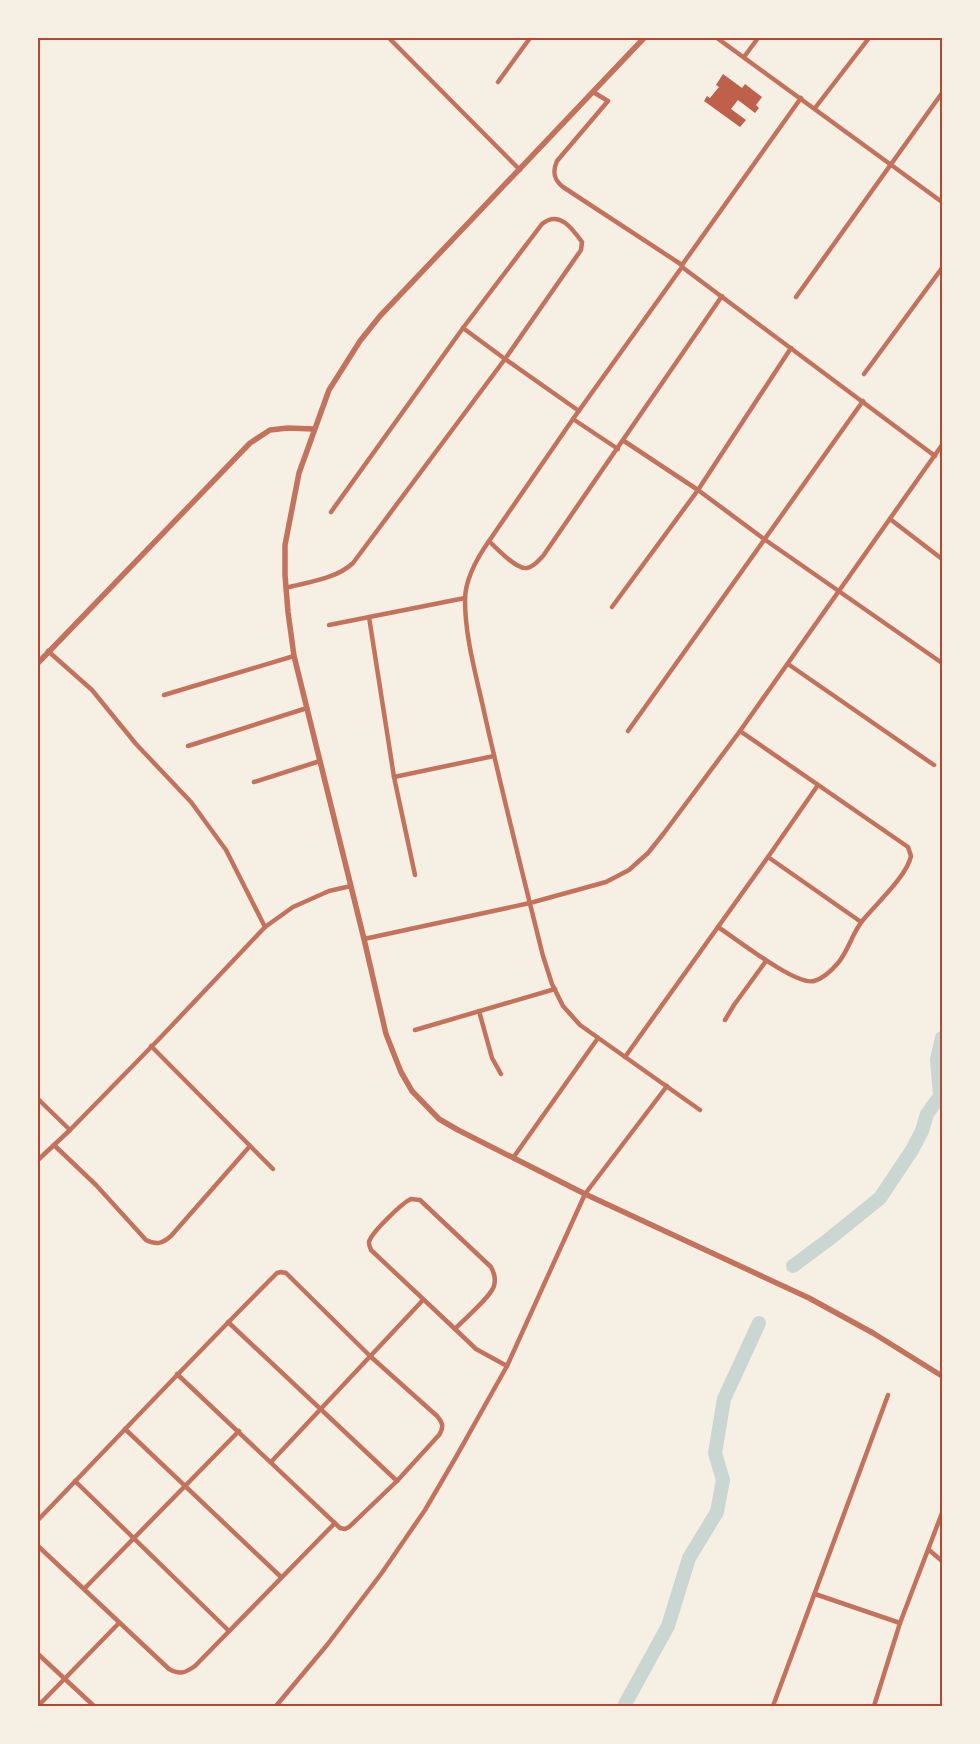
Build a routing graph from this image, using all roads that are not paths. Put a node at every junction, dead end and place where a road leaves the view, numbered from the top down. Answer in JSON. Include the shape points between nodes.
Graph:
{"nodes":[{"id":1,"x":530,"y":38,"type":"edge"},
{"id":2,"x":644,"y":38,"type":"edge"},
{"id":3,"x":717,"y":38,"type":"edge"},
{"id":4,"x":758,"y":38,"type":"edge"},
{"id":5,"x":868,"y":38,"type":"edge"},
{"id":6,"x":392,"y":39,"type":"edge"},
{"id":7,"x":744,"y":57,"type":"junction"},
{"id":8,"x":498,"y":82,"type":"dead end"},
{"id":9,"x":593,"y":92,"type":"junction"},
{"id":10,"x":942,"y":93,"type":"edge"},
{"id":11,"x":801,"y":98,"type":"junction"},
{"id":12,"x":815,"y":108,"type":"junction"},
{"id":13,"x":890,"y":164,"type":"junction"},
{"id":14,"x":520,"y":170,"type":"junction"},
{"id":15,"x":942,"y":202,"type":"edge"},
{"id":16,"x":682,"y":266,"type":"junction"},
{"id":17,"x":942,"y":268,"type":"edge"},
{"id":18,"x":722,"y":296,"type":"junction"},
{"id":19,"x":796,"y":297,"type":"dead end"},
{"id":20,"x":463,"y":328,"type":"junction"},
{"id":21,"x":791,"y":348,"type":"junction"},
{"id":22,"x":505,"y":359,"type":"junction"},
{"id":23,"x":864,"y":374,"type":"dead end"},
{"id":24,"x":863,"y":401,"type":"junction"},
{"id":25,"x":579,"y":411,"type":"junction"},
{"id":26,"x":573,"y":419,"type":"junction"},
{"id":27,"x":314,"y":429,"type":"junction"},
{"id":28,"x":624,"y":441,"type":"junction"},
{"id":29,"x":942,"y":446,"type":"edge"},
{"id":30,"x":618,"y":449,"type":"junction"},
{"id":31,"x":935,"y":456,"type":"junction"},
{"id":32,"x":698,"y":490,"type":"junction"},
{"id":33,"x":331,"y":512,"type":"dead end"},
{"id":34,"x":890,"y":519,"type":"junction"},
{"id":35,"x":764,"y":539,"type":"junction"},
{"id":36,"x":488,"y":541,"type":"junction"},
{"id":37,"x":942,"y":559,"type":"edge"},
{"id":38,"x":286,"y":588,"type":"junction"},
{"id":39,"x":839,"y":591,"type":"junction"},
{"id":40,"x":464,"y":598,"type":"junction"},
{"id":41,"x":612,"y":607,"type":"dead end"},
{"id":42,"x":369,"y":617,"type":"junction"},
{"id":43,"x":329,"y":625,"type":"dead end"},
{"id":44,"x":48,"y":651,"type":"junction"},
{"id":45,"x":294,"y":656,"type":"junction"},
{"id":46,"x":38,"y":663,"type":"edge"},
{"id":47,"x":942,"y":663,"type":"edge"},
{"id":48,"x":788,"y":664,"type":"junction"},
{"id":49,"x":164,"y":695,"type":"dead end"},
{"id":50,"x":307,"y":708,"type":"junction"},
{"id":51,"x":628,"y":731,"type":"dead end"},
{"id":52,"x":740,"y":731,"type":"junction"},
{"id":53,"x":188,"y":746,"type":"dead end"},
{"id":54,"x":494,"y":756,"type":"junction"},
{"id":55,"x":320,"y":761,"type":"junction"},
{"id":56,"x":934,"y":765,"type":"dead end"},
{"id":57,"x":394,"y":777,"type":"junction"},
{"id":58,"x":254,"y":782,"type":"dead end"},
{"id":59,"x":818,"y":785,"type":"junction"},
{"id":60,"x":768,"y":858,"type":"junction"},
{"id":61,"x":415,"y":875,"type":"dead end"},
{"id":62,"x":351,"y":886,"type":"junction"},
{"id":63,"x":530,"y":903,"type":"junction"},
{"id":64,"x":861,"y":922,"type":"junction"},
{"id":65,"x":265,"y":927,"type":"junction"},
{"id":66,"x":718,"y":927,"type":"junction"},
{"id":67,"x":364,"y":939,"type":"junction"},
{"id":68,"x":766,"y":961,"type":"junction"},
{"id":69,"x":555,"y":989,"type":"junction"},
{"id":70,"x":479,"y":1012,"type":"junction"},
{"id":71,"x":726,"y":1020,"type":"dead end"},
{"id":72,"x":415,"y":1030,"type":"dead end"},
{"id":73,"x":598,"y":1038,"type":"junction"},
{"id":74,"x":151,"y":1046,"type":"junction"},
{"id":75,"x":625,"y":1057,"type":"junction"},
{"id":76,"x":502,"y":1074,"type":"dead end"},
{"id":77,"x":667,"y":1086,"type":"junction"},
{"id":78,"x":38,"y":1099,"type":"edge"},
{"id":79,"x":700,"y":1110,"type":"dead end"},
{"id":80,"x":70,"y":1130,"type":"junction"},
{"id":81,"x":54,"y":1145,"type":"junction"},
{"id":82,"x":250,"y":1146,"type":"junction"},
{"id":83,"x":513,"y":1158,"type":"junction"},
{"id":84,"x":38,"y":1160,"type":"edge"},
{"id":85,"x":273,"y":1169,"type":"dead end"},
{"id":86,"x":585,"y":1194,"type":"junction"},
{"id":87,"x":423,"y":1300,"type":"junction"},
{"id":88,"x":228,"y":1322,"type":"junction"},
{"id":89,"x":455,"y":1329,"type":"junction"},
{"id":90,"x":370,"y":1356,"type":"junction"},
{"id":91,"x":507,"y":1366,"type":"junction"},
{"id":92,"x":177,"y":1374,"type":"junction"},
{"id":93,"x":942,"y":1376,"type":"edge"},
{"id":94,"x":888,"y":1395,"type":"dead end"},
{"id":95,"x":320,"y":1409,"type":"junction"},
{"id":96,"x":124,"y":1429,"type":"junction"},
{"id":97,"x":239,"y":1431,"type":"junction"},
{"id":98,"x":270,"y":1462,"type":"junction"},
{"id":99,"x":75,"y":1481,"type":"junction"},
{"id":100,"x":397,"y":1481,"type":"junction"},
{"id":101,"x":184,"y":1486,"type":"junction"},
{"id":102,"x":942,"y":1513,"type":"edge"},
{"id":103,"x":38,"y":1520,"type":"edge"},
{"id":104,"x":335,"y":1523,"type":"junction"},
{"id":105,"x":134,"y":1538,"type":"junction"},
{"id":106,"x":38,"y":1546,"type":"edge"},
{"id":107,"x":929,"y":1550,"type":"junction"},
{"id":108,"x":942,"y":1561,"type":"edge"},
{"id":109,"x":281,"y":1577,"type":"junction"},
{"id":110,"x":84,"y":1589,"type":"junction"},
{"id":111,"x":815,"y":1594,"type":"junction"},
{"id":112,"x":119,"y":1623,"type":"junction"},
{"id":113,"x":900,"y":1623,"type":"junction"},
{"id":114,"x":229,"y":1631,"type":"junction"},
{"id":115,"x":38,"y":1654,"type":"edge"},
{"id":116,"x":65,"y":1679,"type":"junction"},
{"id":117,"x":38,"y":1706,"type":"edge"},
{"id":118,"x":94,"y":1706,"type":"edge"},
{"id":119,"x":276,"y":1706,"type":"edge"},
{"id":120,"x":773,"y":1706,"type":"edge"},
{"id":121,"x":874,"y":1706,"type":"edge"}],
"edges":[{"from":1,"to":8,"type":"street"},
{"from":2,"to":9,"type":"street"},
{"from":3,"to":7,"type":"street"},
{"from":4,"to":7,"type":"street"},
{"from":5,"to":12,"type":"street"},
{"from":6,"to":14,"type":"street"},
{"from":7,"to":11,"type":"street"},
{"from":9,"to":14,"type":"street"},
{"from":9,"to":16,"type":"street","via":[[608,101],[557,162],[554,171],[556,181]]},
{"from":10,"to":13,"type":"street"},
{"from":11,"to":12,"type":"street"},
{"from":11,"to":16,"type":"street"},
{"from":12,"to":13,"type":"street"},
{"from":13,"to":15,"type":"street"},
{"from":13,"to":19,"type":"street"},
{"from":14,"to":27,"type":"street","via":[[400,294],[360,341],[329,390]]},
{"from":16,"to":18,"type":"street"},
{"from":16,"to":25,"type":"street"},
{"from":17,"to":23,"type":"street"},
{"from":18,"to":21,"type":"street"},
{"from":18,"to":28,"type":"street"},
{"from":20,"to":22,"type":"street"},
{"from":20,"to":22,"type":"street","via":[[542,224],[557,218],[566,223],[582,242],[581,250]]},
{"from":20,"to":33,"type":"street"},
{"from":21,"to":24,"type":"street"},
{"from":21,"to":32,"type":"street"},
{"from":22,"to":25,"type":"street"},
{"from":22,"to":38,"type":"street","via":[[353,563],[336,574]]},
{"from":24,"to":31,"type":"street"},
{"from":24,"to":35,"type":"street"},
{"from":25,"to":26,"type":"street"},
{"from":26,"to":30,"type":"street"},
{"from":26,"to":36,"type":"street"},
{"from":27,"to":38,"type":"street","via":[[299,473],[285,546]]},
{"from":27,"to":44,"type":"street","via":[[270,430],[250,443]]},
{"from":28,"to":30,"type":"street"},
{"from":28,"to":32,"type":"street"},
{"from":29,"to":31,"type":"street"},
{"from":30,"to":36,"type":"street","via":[[533,566],[526,569],[518,566]]},
{"from":31,"to":34,"type":"street"},
{"from":32,"to":35,"type":"street"},
{"from":32,"to":41,"type":"street"},
{"from":34,"to":37,"type":"street"},
{"from":34,"to":39,"type":"street"},
{"from":35,"to":39,"type":"street"},
{"from":35,"to":51,"type":"street"},
{"from":36,"to":40,"type":"street","via":[[470,575]]},
{"from":38,"to":45,"type":"street"},
{"from":39,"to":47,"type":"street"},
{"from":39,"to":48,"type":"street"},
{"from":40,"to":42,"type":"street"},
{"from":40,"to":54,"type":"street","via":[[469,644]]},
{"from":42,"to":43,"type":"street"},
{"from":42,"to":57,"type":"street"},
{"from":44,"to":46,"type":"street"},
{"from":44,"to":65,"type":"street","via":[[92,690],[136,744],[191,802],[226,850]]},
{"from":45,"to":49,"type":"street"},
{"from":45,"to":50,"type":"street"},
{"from":48,"to":52,"type":"street"},
{"from":48,"to":56,"type":"street"},
{"from":50,"to":53,"type":"street"},
{"from":50,"to":55,"type":"street"},
{"from":52,"to":59,"type":"street"},
{"from":52,"to":63,"type":"street","via":[[659,840],[629,870],[606,882]]},
{"from":54,"to":57,"type":"street"},
{"from":54,"to":63,"type":"street"},
{"from":55,"to":58,"type":"street"},
{"from":55,"to":62,"type":"street"},
{"from":57,"to":61,"type":"street"},
{"from":59,"to":60,"type":"street"},
{"from":59,"to":64,"type":"street","via":[[911,852],[905,870]]},
{"from":60,"to":64,"type":"street"},
{"from":60,"to":66,"type":"street"},
{"from":62,"to":65,"type":"street","via":[[329,891],[293,907]]},
{"from":62,"to":67,"type":"street"},
{"from":63,"to":67,"type":"street"},
{"from":63,"to":69,"type":"street"},
{"from":64,"to":68,"type":"street","via":[[837,965],[812,982],[801,981]]},
{"from":65,"to":74,"type":"street"},
{"from":66,"to":68,"type":"street"},
{"from":66,"to":75,"type":"street"},
{"from":67,"to":83,"type":"street","via":[[386,1034],[412,1091],[439,1119]]},
{"from":68,"to":71,"type":"street"},
{"from":69,"to":70,"type":"street"},
{"from":69,"to":73,"type":"street","via":[[580,1025]]},
{"from":70,"to":72,"type":"street"},
{"from":70,"to":76,"type":"street","via":[[492,1058]]},
{"from":73,"to":75,"type":"street"},
{"from":73,"to":83,"type":"street"},
{"from":74,"to":80,"type":"street"},
{"from":74,"to":82,"type":"street"},
{"from":75,"to":77,"type":"street"},
{"from":77,"to":79,"type":"street"},
{"from":77,"to":86,"type":"street"},
{"from":78,"to":80,"type":"street"},
{"from":80,"to":81,"type":"street"},
{"from":81,"to":82,"type":"street","via":[[153,1244],[172,1236]]},
{"from":81,"to":84,"type":"street"},
{"from":82,"to":85,"type":"street"},
{"from":83,"to":86,"type":"street"},
{"from":86,"to":91,"type":"street"},
{"from":86,"to":93,"type":"street","via":[[810,1298]]},
{"from":87,"to":89,"type":"street"},
{"from":87,"to":89,"type":"street","via":[[369,1246],[374,1234],[402,1204],[411,1199],[420,1200],[491,1267],[494,1274],[489,1294]]},
{"from":87,"to":90,"type":"street"},
{"from":88,"to":90,"type":"street","via":[[276,1273],[286,1273]]},
{"from":88,"to":92,"type":"street"},
{"from":88,"to":95,"type":"street"},
{"from":89,"to":91,"type":"street","via":[[476,1349]]},
{"from":90,"to":95,"type":"street"},
{"from":90,"to":100,"type":"street","via":[[442,1423],[439,1435]]},
{"from":91,"to":119,"type":"street","via":[[430,1502],[382,1574]]},
{"from":92,"to":96,"type":"street"},
{"from":92,"to":97,"type":"street"},
{"from":94,"to":111,"type":"street"},
{"from":95,"to":98,"type":"street"},
{"from":95,"to":100,"type":"street"},
{"from":96,"to":99,"type":"street"},
{"from":96,"to":101,"type":"street"},
{"from":97,"to":98,"type":"street"},
{"from":97,"to":101,"type":"street"},
{"from":98,"to":104,"type":"street"},
{"from":99,"to":103,"type":"street"},
{"from":99,"to":105,"type":"street"},
{"from":100,"to":104,"type":"street","via":[[349,1527],[340,1528]]},
{"from":101,"to":105,"type":"street"},
{"from":101,"to":109,"type":"street"},
{"from":102,"to":107,"type":"street"},
{"from":104,"to":109,"type":"street"},
{"from":105,"to":110,"type":"street"},
{"from":105,"to":114,"type":"street"},
{"from":106,"to":110,"type":"street"},
{"from":107,"to":108,"type":"street"},
{"from":107,"to":113,"type":"street"},
{"from":109,"to":114,"type":"street"},
{"from":110,"to":112,"type":"street"},
{"from":111,"to":113,"type":"street"},
{"from":111,"to":120,"type":"street"},
{"from":112,"to":114,"type":"street","via":[[176,1673],[195,1666]]},
{"from":112,"to":116,"type":"street"},
{"from":113,"to":121,"type":"street"},
{"from":115,"to":116,"type":"street"},
{"from":116,"to":117,"type":"street"},
{"from":116,"to":118,"type":"street"}]}
